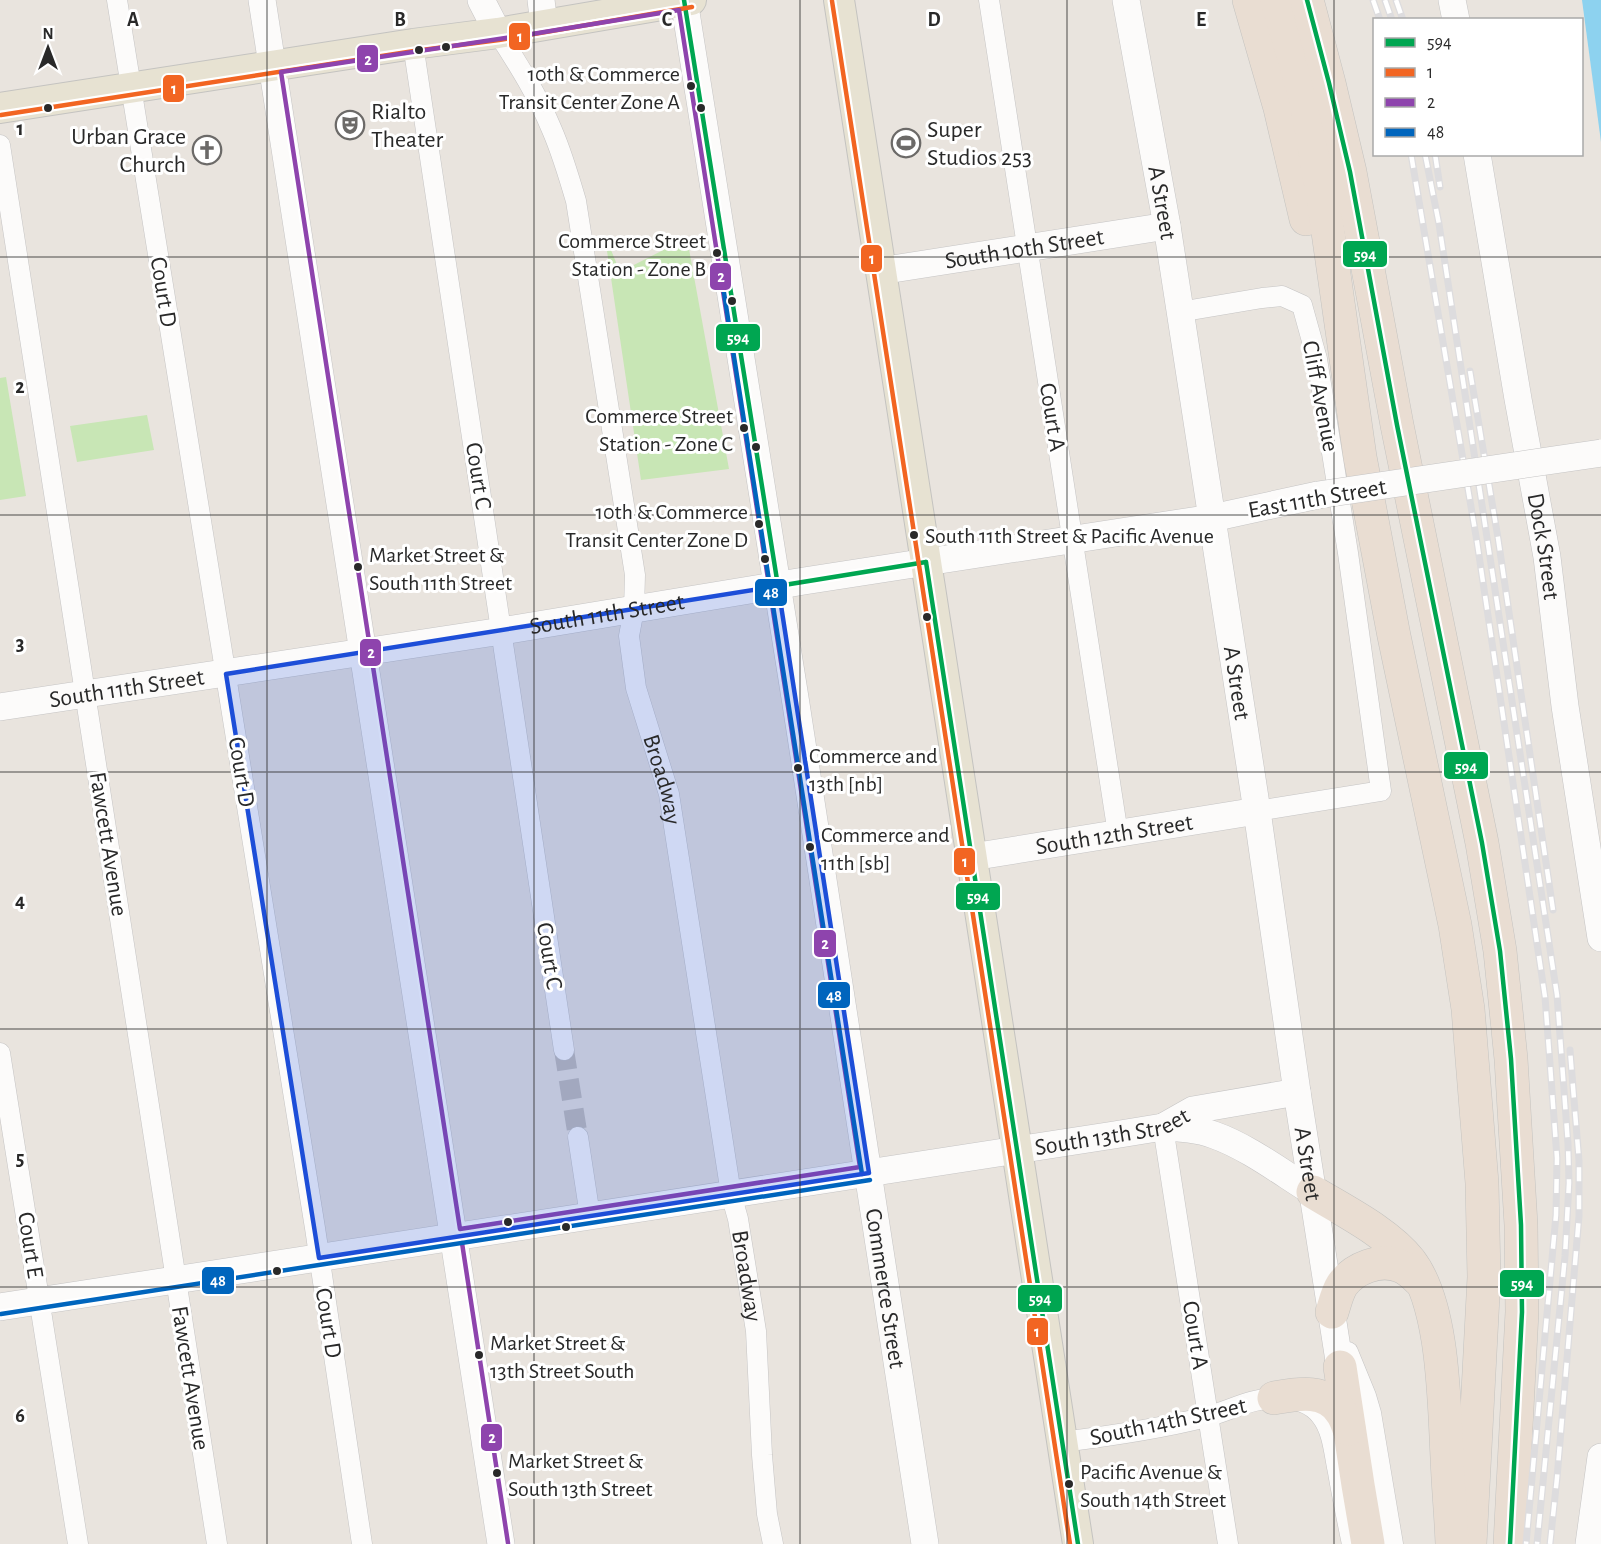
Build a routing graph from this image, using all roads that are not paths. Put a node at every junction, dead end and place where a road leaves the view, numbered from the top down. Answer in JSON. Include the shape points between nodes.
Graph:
{"nodes":[{"id":1,"x":117,"y":0,"type":"edge"},
{"id":2,"x":262,"y":0,"type":"edge"},
{"id":3,"x":481,"y":0,"type":"edge"},
{"id":4,"x":687,"y":0,"type":"edge"},
{"id":5,"x":839,"y":0,"type":"edge"},
{"id":6,"x":989,"y":0,"type":"edge"},
{"id":7,"x":1126,"y":0,"type":"edge"},
{"id":8,"x":1249,"y":0,"type":"edge"},
{"id":9,"x":1277,"y":0,"type":"edge"},
{"id":10,"x":1307,"y":0,"type":"edge"},
{"id":11,"x":1452,"y":0,"type":"edge"},
{"id":12,"x":543,"y":12,"type":"edge"},
{"id":13,"x":1456,"y":18,"type":"edge"},
{"id":14,"x":498,"y":33,"type":"junction"},
{"id":15,"x":413,"y":44,"type":"junction"},
{"id":16,"x":272,"y":66,"type":"junction"},
{"id":17,"x":131,"y":88,"type":"junction"},
{"id":18,"x":0,"y":108,"type":"edge"},
{"id":19,"x":0,"y":145,"type":"edge"},
{"id":20,"x":1478,"y":156,"type":"edge"},
{"id":21,"x":1167,"y":226,"type":"junction"},
{"id":22,"x":1027,"y":248,"type":"junction"},
{"id":23,"x":880,"y":271,"type":"junction"},
{"id":24,"x":1179,"y":312,"type":"junction"},
{"id":25,"x":1354,"y":421,"type":"junction"},
{"id":26,"x":1601,"y":453,"type":"edge"},
{"id":27,"x":1212,"y":518,"type":"junction"},
{"id":28,"x":1072,"y":540,"type":"junction"},
{"id":29,"x":926,"y":562,"type":"junction"},
{"id":30,"x":777,"y":586,"type":"junction"},
{"id":31,"x":634,"y":609,"type":"junction"},
{"id":32,"x":502,"y":630,"type":"junction"},
{"id":33,"x":363,"y":652,"type":"junction"},
{"id":34,"x":226,"y":674,"type":"junction"},
{"id":35,"x":86,"y":694,"type":"junction"},
{"id":36,"x":0,"y":707,"type":"edge"},
{"id":37,"x":1257,"y":811,"type":"junction"},
{"id":38,"x":1118,"y":834,"type":"junction"},
{"id":39,"x":972,"y":857,"type":"junction"},
{"id":40,"x":1601,"y":939,"type":"edge"},
{"id":41,"x":564,"y":1050,"type":"tunnel mouth"},
{"id":42,"x":0,"y":1053,"type":"edge"},
{"id":43,"x":1297,"y":1092,"type":"junction"},
{"id":44,"x":1163,"y":1127,"type":"junction"},
{"id":45,"x":578,"y":1137,"type":"tunnel mouth"},
{"id":46,"x":1017,"y":1150,"type":"junction"},
{"id":47,"x":869,"y":1173,"type":"junction"},
{"id":48,"x":1313,"y":1192,"type":"junction"},
{"id":49,"x":731,"y":1194,"type":"junction"},
{"id":50,"x":590,"y":1216,"type":"junction"},
{"id":51,"x":454,"y":1237,"type":"junction"},
{"id":52,"x":319,"y":1258,"type":"junction"},
{"id":53,"x":176,"y":1280,"type":"junction"},
{"id":54,"x":1422,"y":1284,"type":"junction"},
{"id":55,"x":39,"y":1301,"type":"junction"},
{"id":56,"x":0,"y":1307,"type":"edge"},
{"id":57,"x":1332,"y":1312,"type":"junction"},
{"id":58,"x":1341,"y":1367,"type":"joint"},
{"id":59,"x":1274,"y":1398,"type":"junction"},
{"id":60,"x":1208,"y":1416,"type":"junction"},
{"id":61,"x":1349,"y":1430,"type":"junction"},
{"id":62,"x":1062,"y":1442,"type":"junction"},
{"id":63,"x":1601,"y":1457,"type":"edge"},
{"id":64,"x":78,"y":1544,"type":"edge"},
{"id":65,"x":217,"y":1544,"type":"edge"},
{"id":66,"x":362,"y":1544,"type":"edge"},
{"id":67,"x":501,"y":1544,"type":"edge"},
{"id":68,"x":773,"y":1544,"type":"edge"},
{"id":69,"x":925,"y":1544,"type":"edge"},
{"id":70,"x":1078,"y":1544,"type":"edge"},
{"id":71,"x":1228,"y":1544,"type":"edge"},
{"id":72,"x":1352,"y":1544,"type":"edge"},
{"id":73,"x":1368,"y":1544,"type":"edge"},
{"id":74,"x":1393,"y":1544,"type":"edge"},
{"id":75,"x":1452,"y":1544,"type":"edge"},
{"id":76,"x":1470,"y":1544,"type":"edge"},
{"id":77,"x":1510,"y":1544,"type":"edge"},
{"id":78,"x":1589,"y":1544,"type":"edge"}],
"edges":[{"from":1,"to":17,"type":"street","name":"Court D"},
{"from":2,"to":16,"type":"street"},
{"from":3,"to":14,"type":"street"},
{"from":4,"to":12,"type":"main road"},
{"from":4,"to":30,"type":"street","name":"Commerce Street"},
{"from":5,"to":23,"type":"main road"},
{"from":6,"to":22,"type":"street","name":"Court A"},
{"from":7,"to":21,"type":"street","name":"A Street"},
{"from":8,"to":25,"type":"highway","via":[[1280,108]]},
{"from":9,"to":25,"type":"highway","via":[[1306,100],[1328,225]]},
{"from":10,"to":77,"type":"highway","via":[[1350,172],[1500,951],[1511,1059],[1522,1312]]},
{"from":11,"to":13,"type":"street"},
{"from":12,"to":14,"type":"main road"},
{"from":14,"to":15,"type":"main road"},
{"from":14,"to":31,"type":"street","name":"Broadway","via":[[552,130],[576,201],[635,575]]},
{"from":15,"to":16,"type":"main road"},
{"from":15,"to":32,"type":"street","name":"Court C"},
{"from":16,"to":17,"type":"main road"},
{"from":16,"to":33,"type":"street"},
{"from":17,"to":18,"type":"main road"},
{"from":17,"to":34,"type":"street","name":"Court D"},
{"from":19,"to":35,"type":"street","name":"Fawcett Avenue"},
{"from":20,"to":40,"type":"street","name":"Dock Street","via":[[1547,557],[1565,706]]},
{"from":21,"to":22,"type":"street","name":"South 10th Street"},
{"from":21,"to":24,"type":"street","name":"A Street"},
{"from":22,"to":23,"type":"street","name":"South 10th Street"},
{"from":22,"to":28,"type":"street","name":"Court A"},
{"from":23,"to":29,"type":"main road"},
{"from":24,"to":27,"type":"street","name":"A Street"},
{"from":24,"to":37,"type":"street","name":"Cliff Avenue","via":[[1282,296],[1302,305],[1317,359],[1348,552],[1381,790]]},
{"from":25,"to":76,"type":"highway","via":[[1394,636],[1455,925],[1468,1010],[1482,1184],[1484,1277]]},
{"from":26,"to":27,"type":"street","name":"East 11th Street","bridge":true,"via":[[1318,495]]},
{"from":27,"to":28,"type":"street","name":"South 11th Street"},
{"from":27,"to":37,"type":"street","name":"A Street"},
{"from":28,"to":29,"type":"street","name":"South 11th Street"},
{"from":28,"to":38,"type":"street","name":"Court A"},
{"from":29,"to":30,"type":"street","name":"South 11th Street"},
{"from":29,"to":39,"type":"main road"},
{"from":30,"to":31,"type":"street","name":"South 11th Street"},
{"from":30,"to":47,"type":"street","name":"Commerce Street"},
{"from":31,"to":32,"type":"street","name":"South 11th Street"},
{"from":31,"to":49,"type":"street","name":"Broadway","via":[[629,636],[636,688],[669,794]]},
{"from":32,"to":33,"type":"street","name":"South 11th Street"},
{"from":32,"to":41,"type":"street","name":"Court C"},
{"from":33,"to":34,"type":"street","name":"South 11th Street"},
{"from":33,"to":51,"type":"street"},
{"from":34,"to":35,"type":"street","name":"South 11th Street"},
{"from":34,"to":52,"type":"street","name":"Court D"},
{"from":35,"to":36,"type":"street","name":"South 11th Street"},
{"from":35,"to":53,"type":"street","name":"Fawcett Avenue"},
{"from":37,"to":38,"type":"street","name":"South 12th Street"},
{"from":37,"to":43,"type":"street","name":"A Street"},
{"from":38,"to":39,"type":"street","name":"South 12th Street"},
{"from":39,"to":46,"type":"main road"},
{"from":42,"to":55,"type":"street","name":"Court E"},
{"from":43,"to":44,"type":"street","name":"South 13th Street","via":[[1193,1110]]},
{"from":43,"to":48,"type":"street","name":"A Street"},
{"from":44,"to":46,"type":"street","name":"South 13th Street"},
{"from":44,"to":48,"type":"street","via":[[1197,1131],[1229,1141]]},
{"from":44,"to":60,"type":"street","name":"Court A"},
{"from":45,"to":50,"type":"street"},
{"from":46,"to":47,"type":"street","name":"South 13th Street"},
{"from":46,"to":62,"type":"main road"},
{"from":47,"to":49,"type":"street","name":"South 13th Street"},
{"from":47,"to":69,"type":"street","name":"Commerce Street"},
{"from":48,"to":54,"type":"highway","via":[[1378,1232],[1409,1259]]},
{"from":48,"to":57,"type":"street","name":"A Street"},
{"from":49,"to":50,"type":"street","name":"South 13th Street"},
{"from":49,"to":68,"type":"street","name":"Broadway","via":[[756,1331],[762,1455]]},
{"from":50,"to":51,"type":"street","name":"South 13th Street"},
{"from":51,"to":52,"type":"street","name":"South 13th Street"},
{"from":51,"to":67,"type":"street"},
{"from":52,"to":53,"type":"street","name":"South 13th Street"},
{"from":52,"to":66,"type":"street","name":"Court D"},
{"from":53,"to":55,"type":"street","name":"South 13th Street"},
{"from":53,"to":65,"type":"street","name":"Fawcett Avenue"},
{"from":54,"to":57,"type":"highway","via":[[1401,1266],[1373,1264],[1341,1286]]},
{"from":54,"to":75,"type":"highway","via":[[1434,1317],[1439,1355]]},
{"from":55,"to":56,"type":"street","name":"South 13th Street"},
{"from":55,"to":64,"type":"street","name":"Court E"},
{"from":57,"to":58,"type":"street","name":"A Street"},
{"from":57,"to":74,"type":"street","via":[[1371,1413]]},
{"from":58,"to":61,"type":"highway"},
{"from":59,"to":60,"type":"street","name":"South 14th Street"},
{"from":59,"to":61,"type":"highway","via":[[1307,1394],[1327,1398],[1342,1413]]},
{"from":59,"to":72,"type":"street","via":[[1305,1403],[1314,1408],[1326,1425]]},
{"from":60,"to":62,"type":"street","name":"South 14th Street"},
{"from":60,"to":71,"type":"street","name":"Court A"},
{"from":61,"to":73,"type":"highway"},
{"from":62,"to":70,"type":"main road"},
{"from":63,"to":78,"type":"street"}]}
